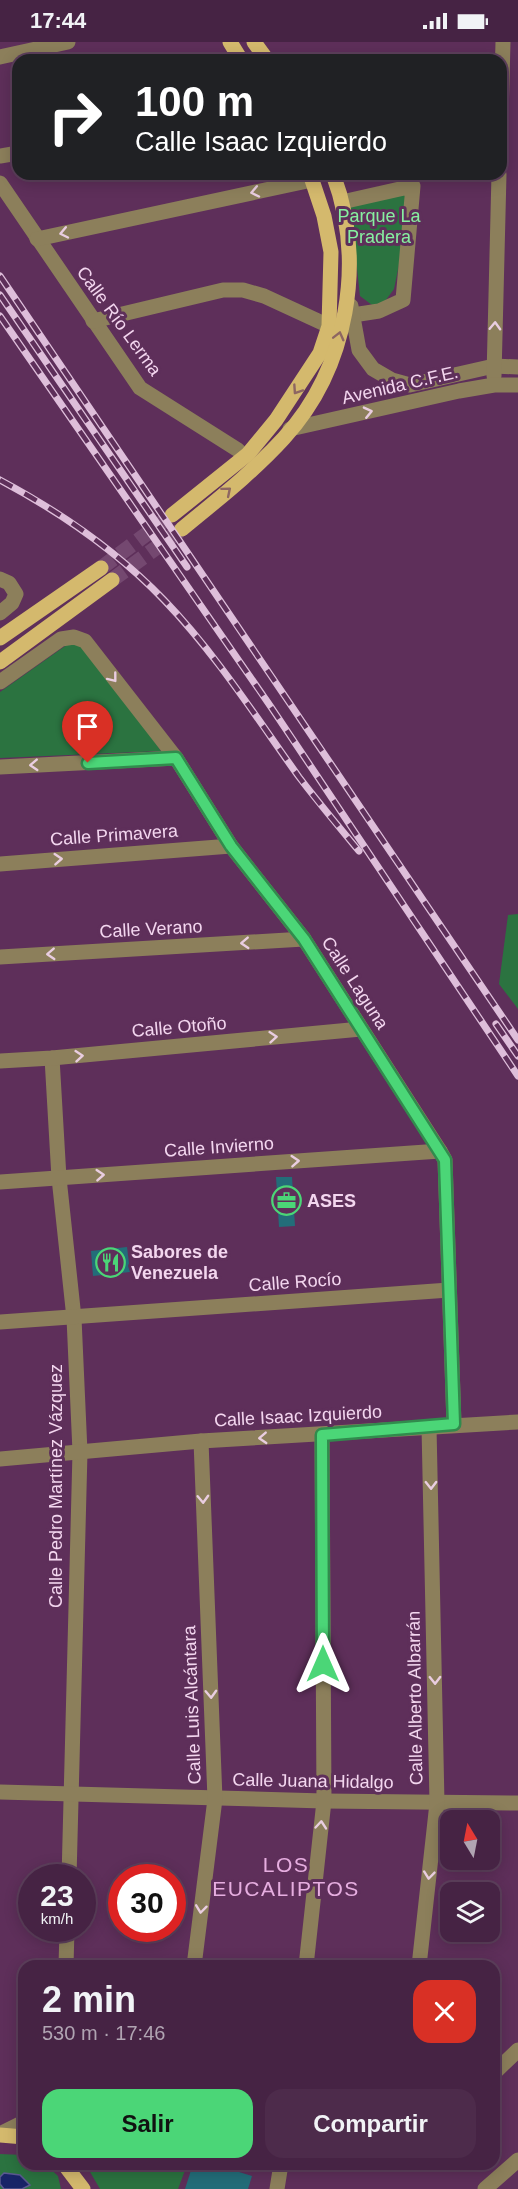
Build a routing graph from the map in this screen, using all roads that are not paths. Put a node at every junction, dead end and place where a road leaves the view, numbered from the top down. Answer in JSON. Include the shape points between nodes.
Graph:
{"nodes":[{"id":1,"x":69,"y":42,"type":"edge"},
{"id":2,"x":14,"y":54,"type":"edge"},
{"id":3,"x":298,"y":180,"type":"edge"},
{"id":4,"x":312,"y":180,"type":"edge"},
{"id":5,"x":335,"y":180,"type":"edge"},
{"id":6,"x":500,"y":180,"type":"edge"},
{"id":7,"x":0,"y":183,"type":"edge"},
{"id":8,"x":342,"y":202,"type":"junction"},
{"id":9,"x":37,"y":239,"type":"junction"},
{"id":10,"x":349,"y":293,"type":"junction"},
{"id":11,"x":353,"y":315,"type":"junction"},
{"id":12,"x":93,"y":321,"type":"junction"},
{"id":13,"x":328,"y":326,"type":"junction"},
{"id":14,"x":494,"y":366,"type":"junction"},
{"id":15,"x":518,"y":367,"type":"edge"},
{"id":16,"x":494,"y":385,"type":"junction"},
{"id":17,"x":518,"y":385,"type":"edge"},
{"id":18,"x":290,"y":429,"type":"junction"},
{"id":19,"x":238,"y":450,"type":"dead end"},
{"id":20,"x":172,"y":515,"type":"tunnel mouth"},
{"id":21,"x":182,"y":529,"type":"tunnel mouth"},
{"id":22,"x":101,"y":568,"type":"tunnel mouth"},
{"id":23,"x":0,"y":579,"type":"edge"},
{"id":24,"x":112,"y":580,"type":"tunnel mouth"},
{"id":25,"x":0,"y":613,"type":"edge"},
{"id":26,"x":0,"y":638,"type":"edge"},
{"id":27,"x":0,"y":662,"type":"edge"},
{"id":28,"x":0,"y":682,"type":"edge"},
{"id":29,"x":176,"y":758,"type":"junction"},
{"id":30,"x":0,"y":767,"type":"edge"},
{"id":31,"x":231,"y":846,"type":"junction"},
{"id":32,"x":0,"y":864,"type":"edge"},
{"id":33,"x":304,"y":939,"type":"junction"},
{"id":34,"x":0,"y":957,"type":"edge"},
{"id":35,"x":361,"y":1029,"type":"junction"},
{"id":36,"x":52,"y":1058,"type":"junction"},
{"id":37,"x":0,"y":1061,"type":"edge"},
{"id":38,"x":440,"y":1151,"type":"junction"},
{"id":39,"x":60,"y":1178,"type":"junction"},
{"id":40,"x":0,"y":1182,"type":"edge"},
{"id":41,"x":448,"y":1290,"type":"junction"},
{"id":42,"x":74,"y":1318,"type":"junction"},
{"id":43,"x":0,"y":1322,"type":"edge"},
{"id":44,"x":518,"y":1422,"type":"edge"},
{"id":45,"x":454,"y":1424,"type":"junction"},
{"id":46,"x":429,"y":1427,"type":"junction"},
{"id":47,"x":322,"y":1435,"type":"junction"},
{"id":48,"x":201,"y":1441,"type":"junction"},
{"id":49,"x":80,"y":1452,"type":"junction"},
{"id":50,"x":0,"y":1459,"type":"edge"},
{"id":51,"x":0,"y":1792,"type":"edge"},
{"id":52,"x":72,"y":1795,"type":"junction"},
{"id":53,"x":214,"y":1799,"type":"junction"},
{"id":54,"x":324,"y":1801,"type":"junction"},
{"id":55,"x":437,"y":1803,"type":"junction"},
{"id":56,"x":518,"y":1803,"type":"edge"},
{"id":57,"x":70,"y":1864,"type":"edge"},
{"id":58,"x":67,"y":1942,"type":"edge"},
{"id":59,"x":66,"y":1960,"type":"edge"},
{"id":60,"x":195,"y":1960,"type":"edge"},
{"id":61,"x":307,"y":1960,"type":"edge"},
{"id":62,"x":420,"y":1960,"type":"edge"},
{"id":63,"x":518,"y":2050,"type":"edge"},
{"id":64,"x":500,"y":2067,"type":"edge"},
{"id":65,"x":18,"y":2125,"type":"edge"},
{"id":66,"x":0,"y":2135,"type":"edge"},
{"id":67,"x":18,"y":2136,"type":"edge"},
{"id":68,"x":518,"y":2160,"type":"edge"},
{"id":69,"x":68,"y":2170,"type":"edge"},
{"id":70,"x":69,"y":2170,"type":"edge"},
{"id":71,"x":280,"y":2170,"type":"edge"},
{"id":72,"x":72,"y":2189,"type":"edge"},
{"id":73,"x":83,"y":2189,"type":"edge"},
{"id":74,"x":277,"y":2189,"type":"edge"},
{"id":75,"x":485,"y":2189,"type":"edge"}],
"edges":[{"from":1,"to":2,"type":"street"},
{"from":3,"to":9,"type":"street","one_way":true},
{"from":4,"to":13,"type":"main road","via":[[331,252]]},
{"from":5,"to":8,"type":"main road"},
{"from":14,"to":6,"type":"street","one_way":true},
{"from":7,"to":9,"type":"street","name":"Calle Río Lerma"},
{"from":8,"to":10,"type":"main road","via":[[349,253]]},
{"from":8,"to":11,"type":"street","via":[[413,186],[404,300],[379,311]]},
{"from":9,"to":12,"type":"street","name":"Calle Río Lerma"},
{"from":10,"to":11,"type":"street","name":"Avenida C.F.E."},
{"from":18,"to":10,"type":"main road","one_way":true,"via":[[311,401],[332,360]]},
{"from":11,"to":14,"type":"street","name":"Avenida C.F.E.","via":[[359,350],[373,369],[392,380],[410,385]]},
{"from":12,"to":13,"type":"street","via":[[223,290],[243,290]]},
{"from":12,"to":19,"type":"street","name":"Calle Río Lerma","via":[[140,388]]},
{"from":13,"to":20,"type":"main road","one_way":true,"via":[[320,353],[301,384],[248,454]]},
{"from":14,"to":15,"type":"street","name":"Avenida C.F.E."},
{"from":14,"to":16,"type":"street"},
{"from":16,"to":17,"type":"street","name":"Avenida C.F.E."},
{"from":18,"to":16,"type":"street","name":"Avenida C.F.E.","one_way":true},
{"from":21,"to":18,"type":"main road","one_way":true,"via":[[252,470]]},
{"from":22,"to":26,"type":"main road"},
{"from":23,"to":25,"type":"street","via":[[16,594]]},
{"from":24,"to":27,"type":"main road"},
{"from":28,"to":29,"type":"street","name":"Calle Laguna","one_way":true,"via":[[61,639],[74,637],[85,641]]},
{"from":29,"to":30,"type":"street","one_way":true},
{"from":29,"to":31,"type":"street","name":"Calle Laguna"},
{"from":32,"to":31,"type":"street","name":"Calle Primavera","one_way":true},
{"from":31,"to":33,"type":"street","name":"Calle Laguna"},
{"from":33,"to":34,"type":"street","name":"Calle Verano","one_way":true},
{"from":33,"to":35,"type":"street","name":"Calle Laguna"},
{"from":36,"to":35,"type":"street","name":"Calle Otoño","one_way":true},
{"from":35,"to":38,"type":"street","name":"Calle Laguna"},
{"from":36,"to":37,"type":"street","name":"Calle Otoño"},
{"from":36,"to":39,"type":"street","name":"Calle Pedro Martínez Vázquez"},
{"from":39,"to":38,"type":"street","name":"Calle Invierno","one_way":true},
{"from":38,"to":41,"type":"street","name":"Calle Laguna","via":[[445,1160]]},
{"from":39,"to":40,"type":"street","name":"Calle Invierno"},
{"from":39,"to":42,"type":"street","name":"Calle Pedro Martínez Vázquez"},
{"from":41,"to":42,"type":"street","name":"Calle Rocío"},
{"from":41,"to":45,"type":"street","name":"Calle Laguna"},
{"from":42,"to":43,"type":"street","name":"Calle Rocío"},
{"from":42,"to":49,"type":"street","name":"Calle Pedro Martínez Vázquez"},
{"from":44,"to":45,"type":"street","name":"Calle Isaac Izquierdo"},
{"from":45,"to":46,"type":"street","name":"Calle Isaac Izquierdo"},
{"from":46,"to":47,"type":"street","name":"Calle Isaac Izquierdo"},
{"from":46,"to":55,"type":"street","name":"Calle Alberto Albarrán","one_way":true},
{"from":47,"to":48,"type":"street","name":"Calle Isaac Izquierdo","one_way":true},
{"from":47,"to":54,"type":"street"},
{"from":48,"to":49,"type":"street","name":"Calle Isaac Izquierdo"},
{"from":48,"to":53,"type":"street","name":"Calle Luis Alcántara","one_way":true},
{"from":49,"to":50,"type":"street","name":"Calle Isaac Izquierdo"},
{"from":49,"to":52,"type":"street","name":"Calle Pedro Martínez Vázquez"},
{"from":51,"to":52,"type":"street","name":"Calle Juana Hidalgo"},
{"from":52,"to":53,"type":"street","name":"Calle Juana Hidalgo"},
{"from":52,"to":57,"type":"street","name":"Calle Pedro Martínez Vázquez"},
{"from":53,"to":54,"type":"street","name":"Calle Juana Hidalgo"},
{"from":53,"to":60,"type":"street","name":"Calle Luis Alcántara","one_way":true},
{"from":54,"to":55,"type":"street","name":"Calle Juana Hidalgo"},
{"from":61,"to":54,"type":"street","one_way":true},
{"from":55,"to":56,"type":"street","name":"Calle Juana Hidalgo"},
{"from":55,"to":62,"type":"street","name":"Calle Alberto Albarrán","one_way":true},
{"from":58,"to":59,"type":"street"},
{"from":63,"to":64,"type":"street"},
{"from":65,"to":66,"type":"street"},
{"from":66,"to":67,"type":"main road"},
{"from":68,"to":75,"type":"street"},
{"from":69,"to":72,"type":"street"},
{"from":70,"to":73,"type":"main road"},
{"from":71,"to":74,"type":"street"}]}
